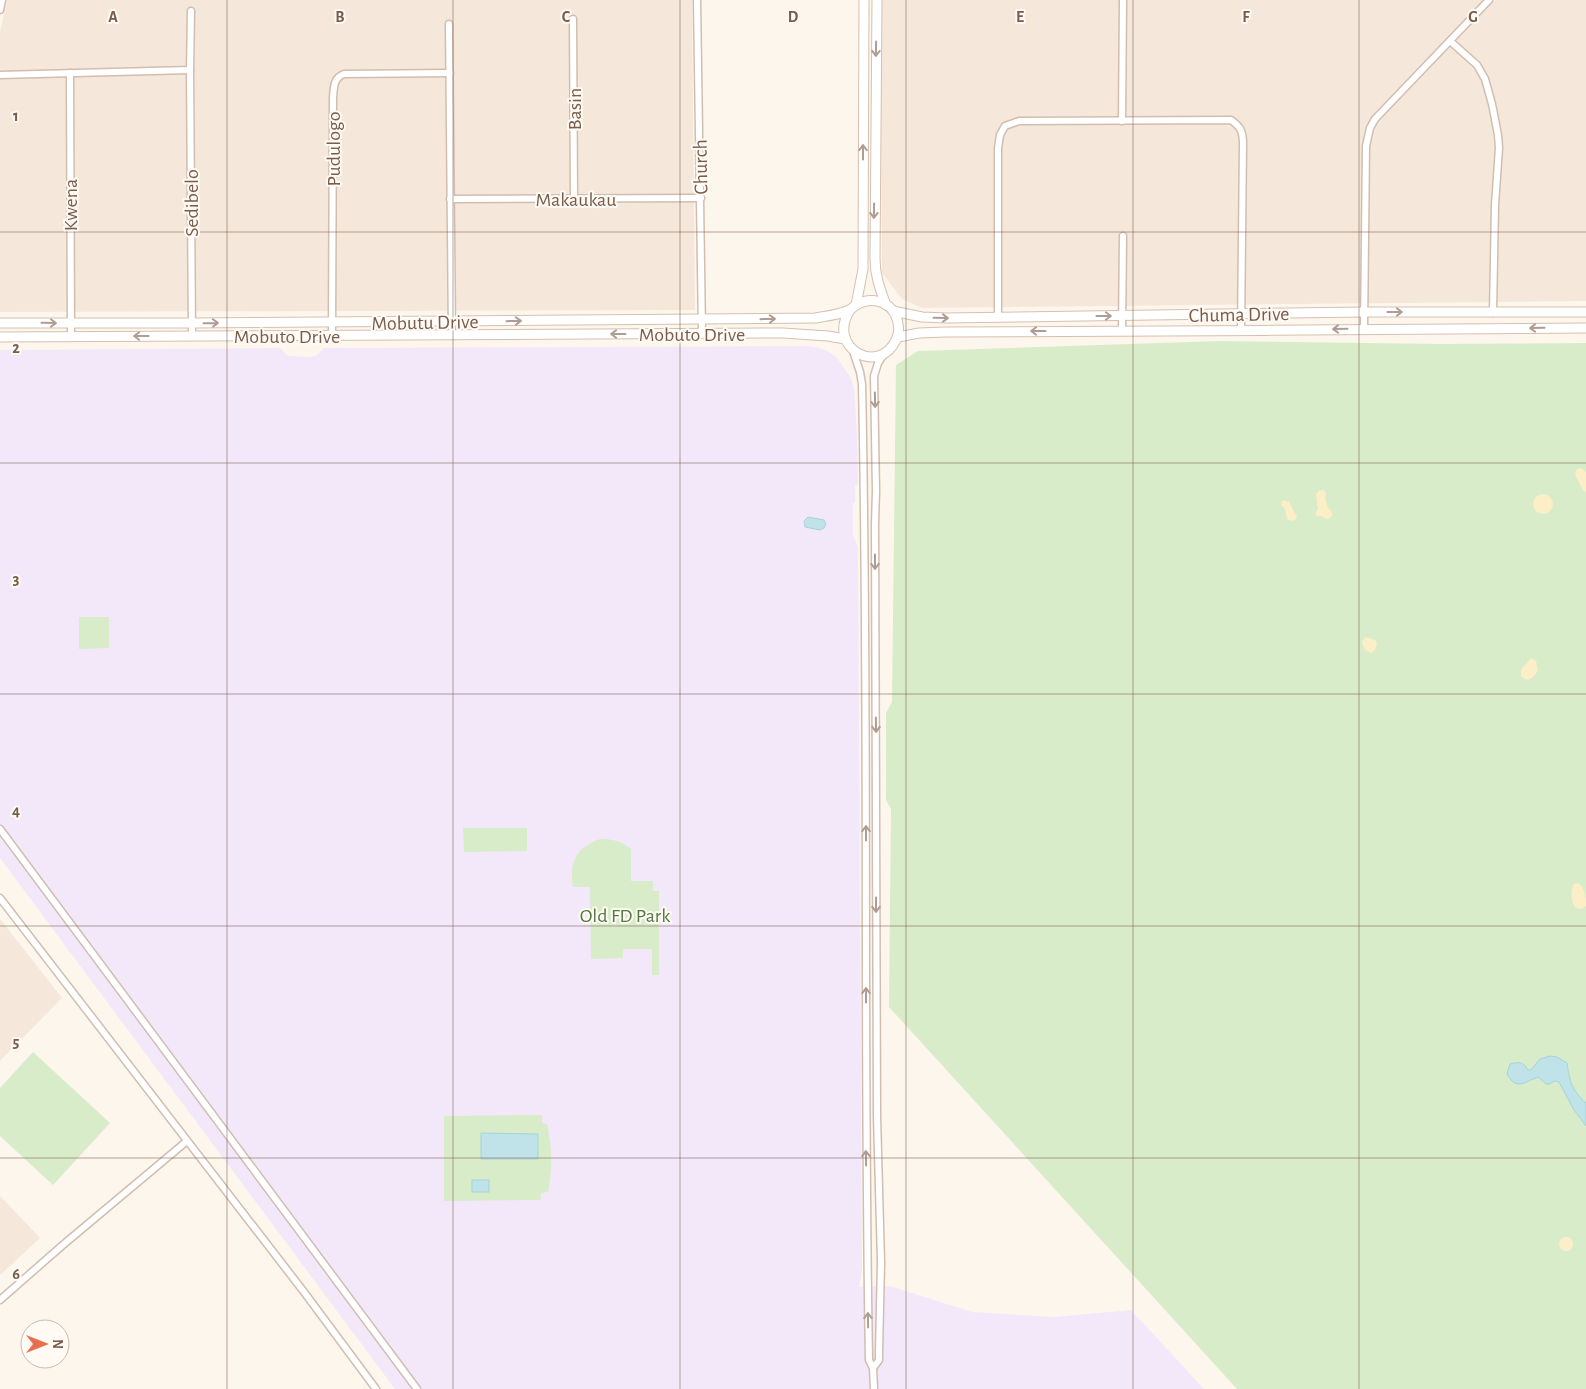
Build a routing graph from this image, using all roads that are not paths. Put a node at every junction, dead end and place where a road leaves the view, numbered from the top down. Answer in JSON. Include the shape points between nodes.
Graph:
{"nodes":[{"id":1,"x":2,"y":0,"type":"edge"},
{"id":2,"x":697,"y":0,"type":"edge"},
{"id":3,"x":864,"y":0,"type":"edge"},
{"id":4,"x":877,"y":0,"type":"edge"},
{"id":5,"x":1123,"y":0,"type":"edge"},
{"id":6,"x":1489,"y":0,"type":"edge"},
{"id":7,"x":0,"y":10,"type":"edge"},
{"id":8,"x":192,"y":11,"type":"dead end"},
{"id":9,"x":574,"y":19,"type":"dead end"},
{"id":10,"x":449,"y":24,"type":"dead end"},
{"id":11,"x":1450,"y":41,"type":"junction"},
{"id":12,"x":190,"y":70,"type":"junction"},
{"id":13,"x":70,"y":73,"type":"junction"},
{"id":14,"x":450,"y":73,"type":"junction"},
{"id":15,"x":0,"y":74,"type":"edge"},
{"id":16,"x":1122,"y":121,"type":"junction"},
{"id":17,"x":701,"y":198,"type":"junction"},
{"id":18,"x":450,"y":199,"type":"junction"},
{"id":19,"x":574,"y":199,"type":"junction"},
{"id":20,"x":1123,"y":236,"type":"dead end"},
{"id":21,"x":853,"y":307,"type":"junction"},
{"id":22,"x":890,"y":308,"type":"junction"},
{"id":23,"x":1364,"y":312,"type":"junction"},
{"id":24,"x":1586,"y":312,"type":"edge"},
{"id":25,"x":1493,"y":313,"type":"junction"},
{"id":26,"x":1242,"y":314,"type":"junction"},
{"id":27,"x":998,"y":316,"type":"junction"},
{"id":28,"x":1122,"y":316,"type":"junction"},
{"id":29,"x":702,"y":319,"type":"junction"},
{"id":30,"x":451,"y":321,"type":"junction"},
{"id":31,"x":333,"y":322,"type":"junction"},
{"id":32,"x":0,"y":323,"type":"edge"},
{"id":33,"x":70,"y":323,"type":"junction"},
{"id":34,"x":192,"y":323,"type":"junction"},
{"id":35,"x":310,"y":323,"type":"junction"},
{"id":36,"x":1586,"y":328,"type":"edge"},
{"id":37,"x":1364,"y":329,"type":"junction"},
{"id":38,"x":1241,"y":330,"type":"junction"},
{"id":39,"x":1122,"y":331,"type":"junction"},
{"id":40,"x":702,"y":334,"type":"junction"},
{"id":41,"x":452,"y":335,"type":"junction"},
{"id":42,"x":192,"y":336,"type":"junction"},
{"id":43,"x":310,"y":336,"type":"junction"},
{"id":44,"x":332,"y":336,"type":"junction"},
{"id":45,"x":0,"y":337,"type":"edge"},
{"id":46,"x":71,"y":337,"type":"junction"},
{"id":47,"x":898,"y":337,"type":"junction"},
{"id":48,"x":845,"y":339,"type":"junction"},
{"id":49,"x":853,"y":351,"type":"junction"},
{"id":50,"x":884,"y":354,"type":"junction"},
{"id":51,"x":0,"y":829,"type":"edge"},
{"id":52,"x":0,"y":898,"type":"edge"},
{"id":53,"x":866,"y":1116,"type":"junction"},
{"id":54,"x":877,"y":1116,"type":"junction"},
{"id":55,"x":186,"y":1141,"type":"junction"},
{"id":56,"x":868,"y":1262,"type":"junction"},
{"id":57,"x":881,"y":1262,"type":"junction"},
{"id":58,"x":0,"y":1300,"type":"edge"},
{"id":59,"x":874,"y":1368,"type":"junction"},
{"id":60,"x":376,"y":1389,"type":"edge"},
{"id":61,"x":417,"y":1389,"type":"edge"},
{"id":62,"x":874,"y":1389,"type":"edge"}],
"edges":[{"from":1,"to":7,"type":"street"},
{"from":2,"to":17,"type":"street","name":"Church"},
{"from":21,"to":3,"type":"main road","one_way":true,"via":[[863,269]]},
{"from":4,"to":22,"type":"main road","one_way":true,"via":[[874,259],[878,286]]},
{"from":5,"to":16,"type":"street"},
{"from":6,"to":11,"type":"street"},
{"from":8,"to":12,"type":"street","name":"Sedibelo"},
{"from":9,"to":19,"type":"street","name":"Basin"},
{"from":10,"to":14,"type":"street"},
{"from":11,"to":23,"type":"street","via":[[1370,128],[1366,146]]},
{"from":11,"to":25,"type":"street","via":[[1485,79],[1498,135]]},
{"from":12,"to":13,"type":"street"},
{"from":12,"to":34,"type":"street","name":"Sedibelo"},
{"from":13,"to":15,"type":"street"},
{"from":13,"to":33,"type":"street","name":"Kwena"},
{"from":14,"to":18,"type":"street"},
{"from":14,"to":31,"type":"street","name":"Pudulogo","via":[[344,74],[336,79],[333,98]]},
{"from":16,"to":26,"type":"street","via":[[1231,120],[1238,124],[1242,131]]},
{"from":16,"to":27,"type":"street","via":[[1020,121],[1005,126],[998,148]]},
{"from":17,"to":19,"type":"street","name":"Makaukau"},
{"from":17,"to":29,"type":"street","name":"Church"},
{"from":18,"to":19,"type":"street","name":"Makaukau"},
{"from":18,"to":30,"type":"street"},
{"from":20,"to":28,"type":"street"},
{"from":21,"to":22,"type":"main road","via":[[871,300]]},
{"from":29,"to":21,"type":"main road","name":"Mobutu Drive","one_way":true,"via":[[815,318]]},
{"from":21,"to":48,"type":"main road","via":[[843,324]]},
{"from":22,"to":27,"type":"main road","name":"Chuma Drive","one_way":true,"via":[[922,317]]},
{"from":22,"to":47,"type":"main road","via":[[898,319]]},
{"from":23,"to":25,"type":"main road","name":"Chuma Drive","one_way":true},
{"from":23,"to":26,"type":"main road","name":"Chuma Drive"},
{"from":23,"to":37,"type":"street"},
{"from":24,"to":25,"type":"main road","name":"Chuma Drive"},
{"from":26,"to":28,"type":"main road","name":"Chuma Drive"},
{"from":26,"to":38,"type":"street"},
{"from":27,"to":28,"type":"main road","name":"Chuma Drive","one_way":true},
{"from":28,"to":39,"type":"street"},
{"from":30,"to":29,"type":"main road","name":"Mobutu Drive","one_way":true},
{"from":29,"to":40,"type":"street","name":"Church"},
{"from":30,"to":31,"type":"main road","name":"Mobutu Drive"},
{"from":30,"to":41,"type":"street"},
{"from":31,"to":35,"type":"main road","name":"Mobutu Drive"},
{"from":31,"to":44,"type":"street","name":"Pudulogo"},
{"from":32,"to":33,"type":"main road","name":"Mobutu Drive","one_way":true},
{"from":33,"to":34,"type":"main road","name":"Mobutu Drive"},
{"from":33,"to":46,"type":"street","name":"Kwena"},
{"from":34,"to":35,"type":"main road","name":"Mobutu Drive","one_way":true},
{"from":34,"to":42,"type":"street","name":"Sedibelo"},
{"from":35,"to":43,"type":"main road"},
{"from":36,"to":37,"type":"main road","name":"Chuma Drive","one_way":true},
{"from":37,"to":38,"type":"main road","name":"Chuma Drive","one_way":true},
{"from":38,"to":39,"type":"main road","name":"Chuma Drive"},
{"from":39,"to":47,"type":"main road","name":"Chuma Drive","one_way":true,"via":[[945,332]]},
{"from":40,"to":41,"type":"main road","name":"Mobuto Drive","one_way":true},
{"from":40,"to":48,"type":"main road","name":"Mobuto Drive","via":[[804,334]]},
{"from":41,"to":44,"type":"main road","name":"Mobuto Drive"},
{"from":42,"to":43,"type":"main road","name":"Mobuto Drive"},
{"from":42,"to":46,"type":"main road","name":"Mobuto Drive","one_way":true},
{"from":43,"to":44,"type":"main road","name":"Mobuto Drive"},
{"from":45,"to":46,"type":"main road","name":"Mobuto Drive"},
{"from":47,"to":50,"type":"main road"},
{"from":48,"to":49,"type":"main road"},
{"from":49,"to":50,"type":"main road","via":[[868,357]]},
{"from":53,"to":49,"type":"street","one_way":true,"via":[[864,491],[862,384]]},
{"from":50,"to":54,"type":"street","one_way":true,"via":[[874,376]]},
{"from":51,"to":61,"type":"street"},
{"from":52,"to":55,"type":"street"},
{"from":53,"to":54,"type":"street"},
{"from":56,"to":53,"type":"street","one_way":true},
{"from":54,"to":57,"type":"street"},
{"from":55,"to":58,"type":"street"},
{"from":55,"to":60,"type":"street"},
{"from":56,"to":57,"type":"street"},
{"from":59,"to":56,"type":"street","one_way":true,"via":[[869,1360]]},
{"from":57,"to":59,"type":"street","via":[[880,1353]]},
{"from":59,"to":62,"type":"street"}]}
